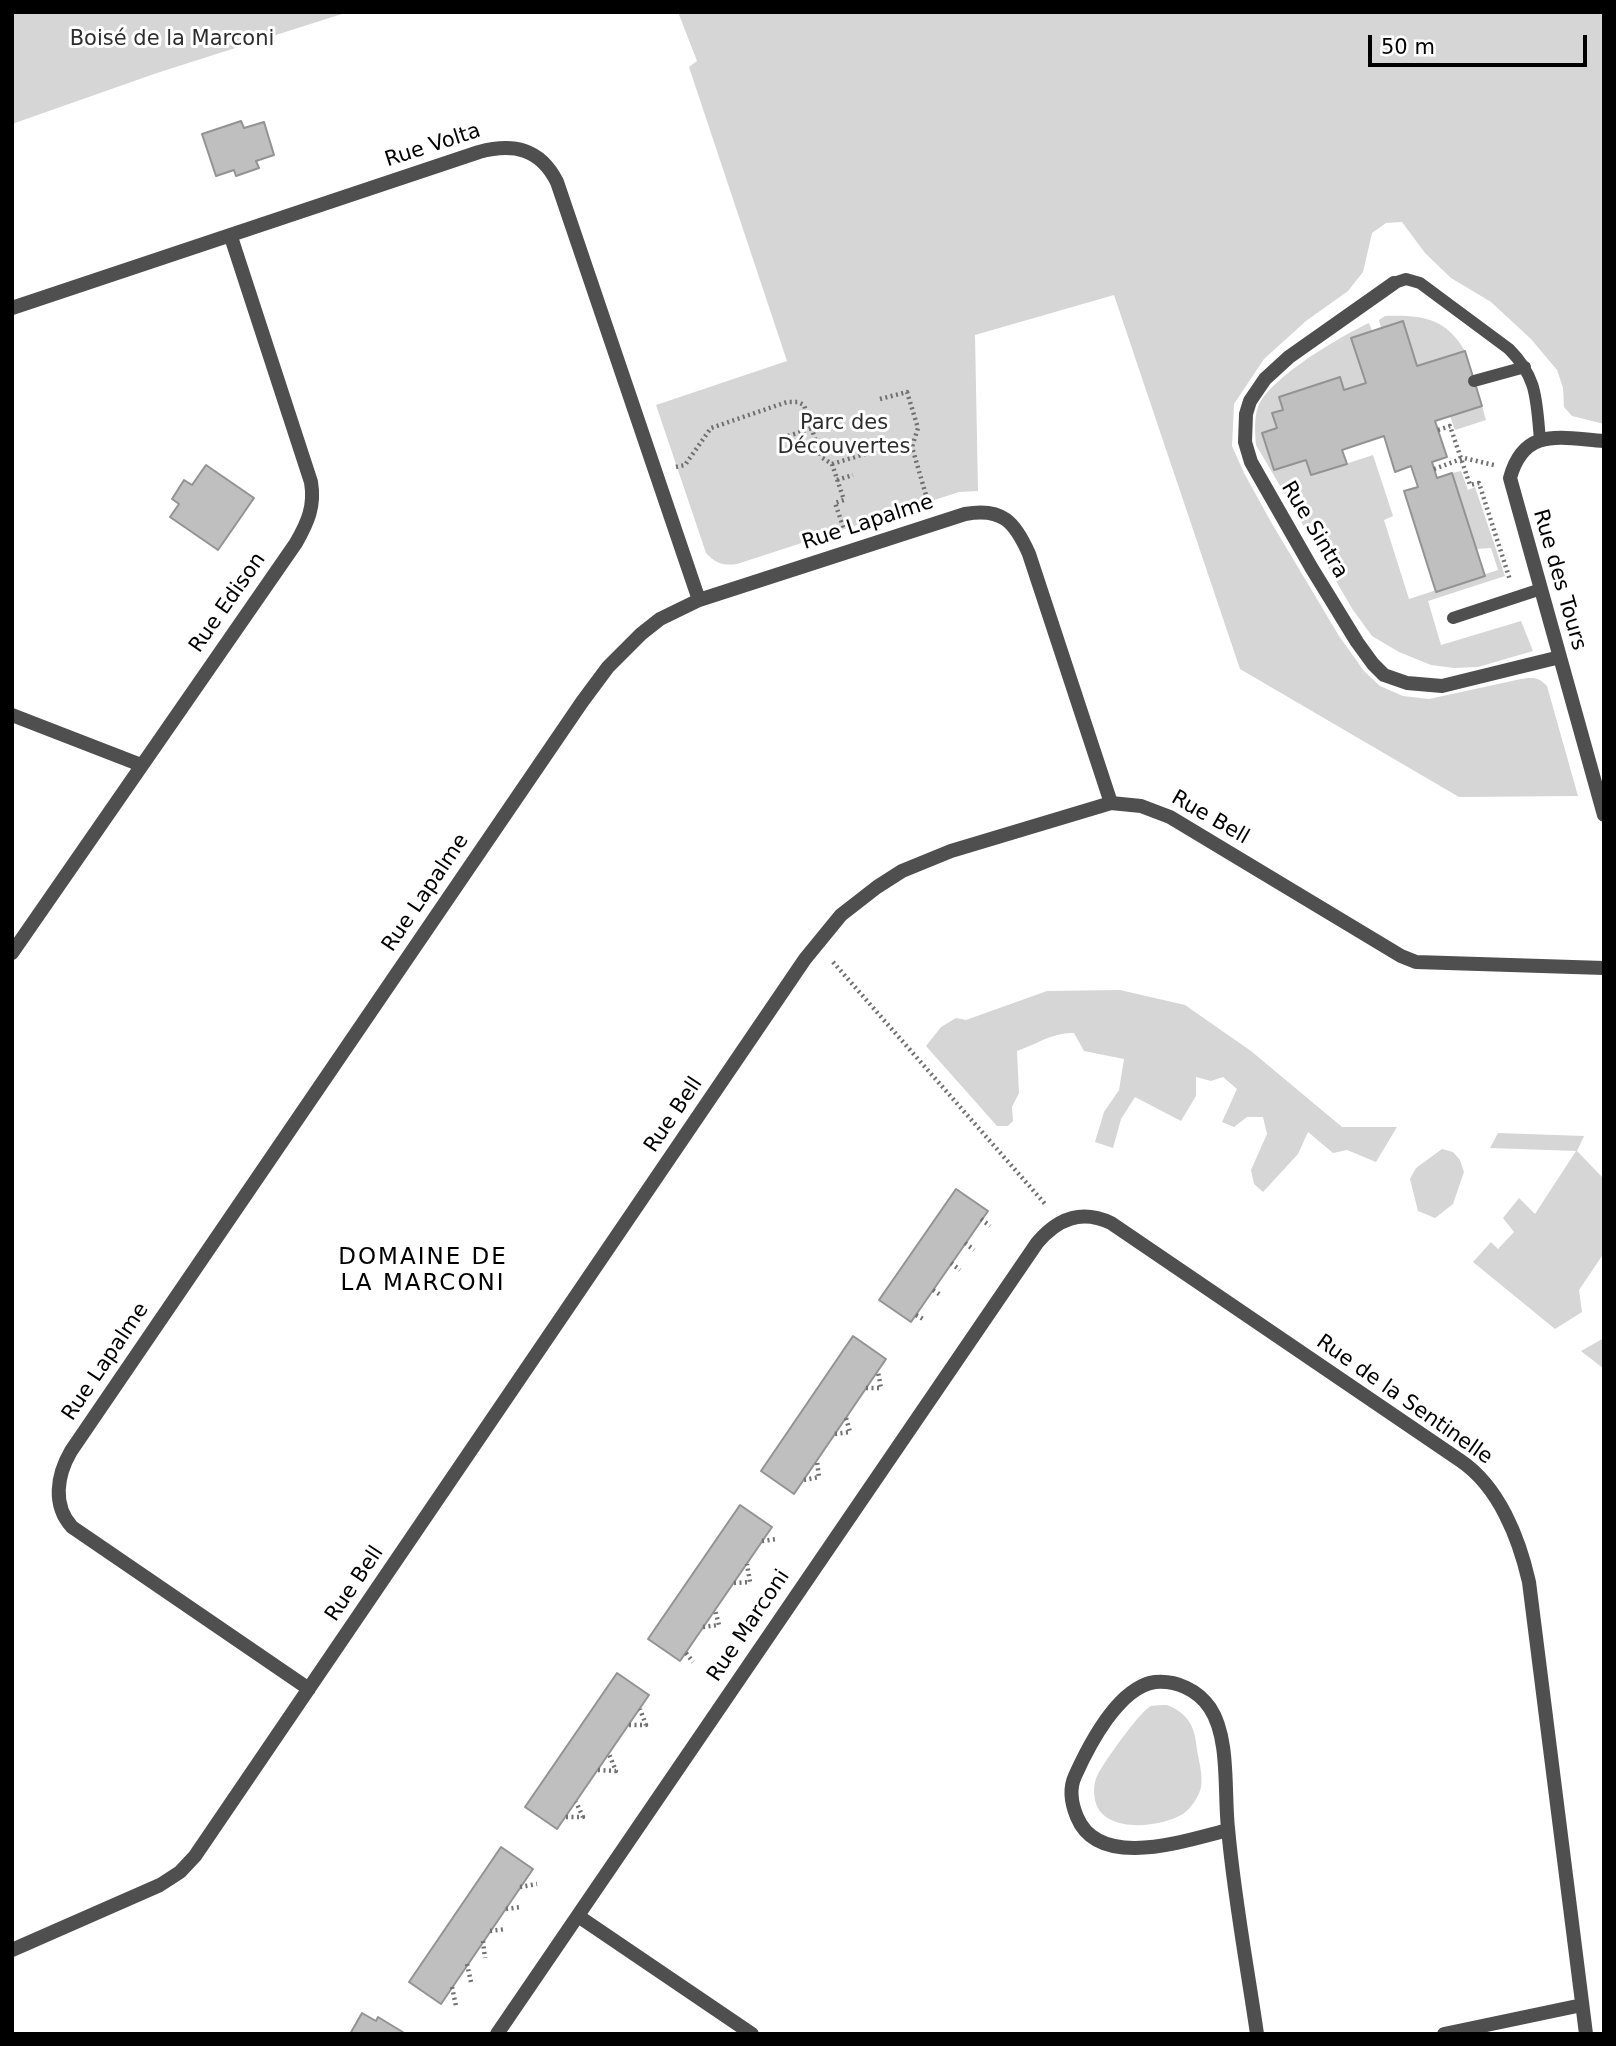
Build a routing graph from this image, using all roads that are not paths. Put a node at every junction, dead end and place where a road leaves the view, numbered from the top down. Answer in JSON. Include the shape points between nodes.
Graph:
{"nodes":[{"id":1,"x":230,"y":237,"type":"junction"},
{"id":2,"x":1394,"y":283,"type":"joint"},
{"id":3,"x":12,"y":308,"type":"edge"},
{"id":4,"x":1525,"y":367,"type":"junction"},
{"id":5,"x":1474,"y":381,"type":"dead end"},
{"id":6,"x":1540,"y":439,"type":"junction"},
{"id":7,"x":1604,"y":441,"type":"edge"},
{"id":8,"x":1541,"y":589,"type":"junction"},
{"id":9,"x":699,"y":600,"type":"junction"},
{"id":10,"x":1452,"y":618,"type":"dead end"},
{"id":11,"x":1560,"y":657,"type":"junction"},
{"id":12,"x":12,"y":715,"type":"edge"},
{"id":13,"x":141,"y":765,"type":"junction"},
{"id":14,"x":1111,"y":803,"type":"junction"},
{"id":15,"x":1604,"y":815,"type":"edge"},
{"id":16,"x":12,"y":953,"type":"edge"},
{"id":17,"x":1604,"y":968,"type":"edge"},
{"id":18,"x":1037,"y":1243,"type":"joint"},
{"id":19,"x":309,"y":1689,"type":"junction"},
{"id":20,"x":1228,"y":1830,"type":"junction"},
{"id":21,"x":578,"y":1916,"type":"junction"},
{"id":22,"x":12,"y":1950,"type":"edge"},
{"id":23,"x":1582,"y":2005,"type":"junction"},
{"id":24,"x":497,"y":2034,"type":"edge"},
{"id":25,"x":752,"y":2034,"type":"edge"},
{"id":26,"x":1257,"y":2034,"type":"edge"},
{"id":27,"x":1444,"y":2034,"type":"edge"},
{"id":28,"x":1586,"y":2034,"type":"edge"}],
"edges":[{"from":1,"to":3,"type":"street","name":"Rue Volta"},
{"from":1,"to":9,"type":"street","name":"Rue Volta","via":[[489,149],[516,147],[538,159],[552,172],[564,200]]},
{"from":1,"to":13,"type":"street","name":"Rue Edison","via":[[311,482],[311,516]]},
{"from":2,"to":4,"type":"lane","via":[[1406,279],[1420,283],[1509,349]]},
{"from":2,"to":11,"type":"street","name":"Rue Sintra","via":[[1265,379],[1246,414],[1245,442],[1251,462],[1357,642],[1384,675],[1407,683],[1442,686]]},
{"from":4,"to":5,"type":"lane"},
{"from":4,"to":6,"type":"lane","via":[[1535,391]]},
{"from":6,"to":7,"type":"street"},
{"from":6,"to":8,"type":"street","name":"Rue des Tours","via":[[1520,453],[1511,473]]},
{"from":8,"to":10,"type":"lane"},
{"from":8,"to":11,"type":"street","name":"Rue des Tours"},
{"from":9,"to":14,"type":"street","name":"Rue Lapalme","via":[[965,514],[990,513],[1004,518],[1018,532],[1029,554]]},
{"from":9,"to":19,"type":"street","name":"Rue Lapalme","via":[[641,634],[588,693],[62,1469],[59,1503],[77,1531]]},
{"from":11,"to":15,"type":"street","name":"Rue des Tours"},
{"from":12,"to":13,"type":"street"},
{"from":13,"to":16,"type":"street","name":"Rue Edison"},
{"from":14,"to":17,"type":"street","name":"Rue Bell","via":[[1141,806],[1170,817],[1416,962]]},
{"from":14,"to":19,"type":"street","name":"Rue Bell","via":[[927,860],[884,881],[841,915],[805,959]]},
{"from":18,"to":21,"type":"street","name":"Rue Marconi"},
{"from":18,"to":23,"type":"street","name":"Rue de la Sentinelle","via":[[1054,1225],[1071,1217],[1090,1216],[1111,1223],[1468,1466],[1487,1485],[1520,1549],[1529,1582]]},
{"from":19,"to":22,"type":"street","name":"Rue Bell","via":[[202,1847],[180,1872]]},
{"from":20,"to":20,"type":"street","via":[[1221,1735],[1211,1709],[1195,1693],[1171,1682],[1132,1691],[1096,1738],[1074,1778],[1072,1802],[1079,1822],[1093,1837],[1125,1848]]},
{"from":20,"to":26,"type":"street"},
{"from":21,"to":24,"type":"street","name":"Rue Marconi"},
{"from":21,"to":25,"type":"street"},
{"from":23,"to":27,"type":"street"},
{"from":23,"to":28,"type":"street","name":"Rue de la Sentinelle"}]}
